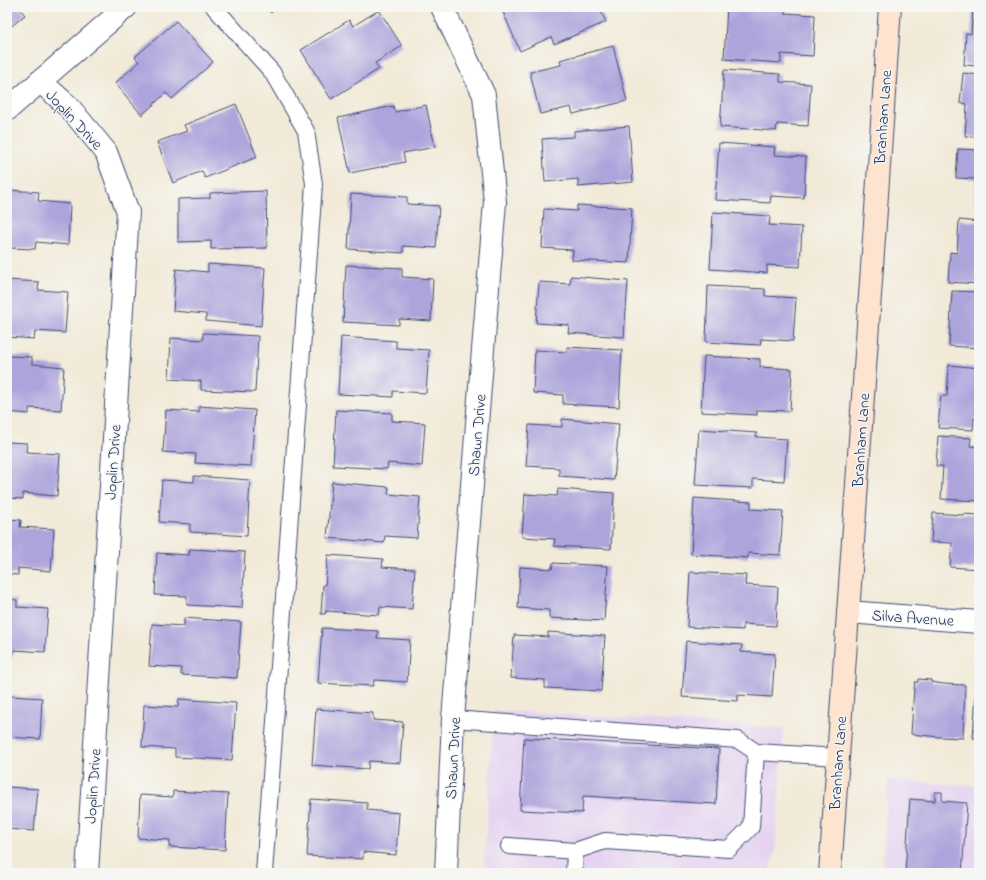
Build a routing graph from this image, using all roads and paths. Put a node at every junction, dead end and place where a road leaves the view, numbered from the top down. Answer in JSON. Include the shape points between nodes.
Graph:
{"nodes":[{"id":1,"x":126,"y":7,"type":"edge"},
{"id":2,"x":214,"y":7,"type":"edge"},
{"id":3,"x":442,"y":7,"type":"edge"},
{"id":4,"x":890,"y":7,"type":"edge"},
{"id":5,"x":40,"y":81,"type":"junction"},
{"id":6,"x":7,"y":110,"type":"edge"},
{"id":7,"x":848,"y":612,"type":"junction"},
{"id":8,"x":979,"y":622,"type":"edge"},
{"id":9,"x":453,"y":719,"type":"junction"},
{"id":10,"x":756,"y":752,"type":"junction"},
{"id":11,"x":838,"y":757,"type":"junction"},
{"id":12,"x":509,"y":846,"type":"dead end"},
{"id":13,"x":575,"y":851,"type":"junction"},
{"id":14,"x":87,"y":873,"type":"edge"},
{"id":15,"x":264,"y":873,"type":"edge"},
{"id":16,"x":446,"y":873,"type":"edge"},
{"id":17,"x":574,"y":873,"type":"edge"},
{"id":18,"x":830,"y":873,"type":"edge"}],
"edges":[{"from":1,"to":5,"type":"street"},
{"from":2,"to":15,"type":"lane","via":[[272,72],[303,124],[314,184]]},
{"from":3,"to":9,"type":"street","name":"Shawn Drive","via":[[484,95],[495,202]]},
{"from":4,"to":7,"type":"main road","name":"Branham Lane"},
{"from":5,"to":6,"type":"street"},
{"from":5,"to":14,"type":"street","name":"Joplin Drive","via":[[69,107],[106,152],[128,212]]},
{"from":7,"to":8,"type":"street","name":"Silva Avenue"},
{"from":7,"to":11,"type":"main road","name":"Branham Lane"},
{"from":9,"to":10,"type":"lane","via":[[738,740]]},
{"from":9,"to":16,"type":"street","name":"Shawn Drive"},
{"from":10,"to":11,"type":"lane"},
{"from":10,"to":13,"type":"lane","via":[[752,827],[729,849],[605,841]]},
{"from":11,"to":18,"type":"main road","name":"Branham Lane"},
{"from":12,"to":13,"type":"lane"},
{"from":13,"to":17,"type":"lane"}]}
